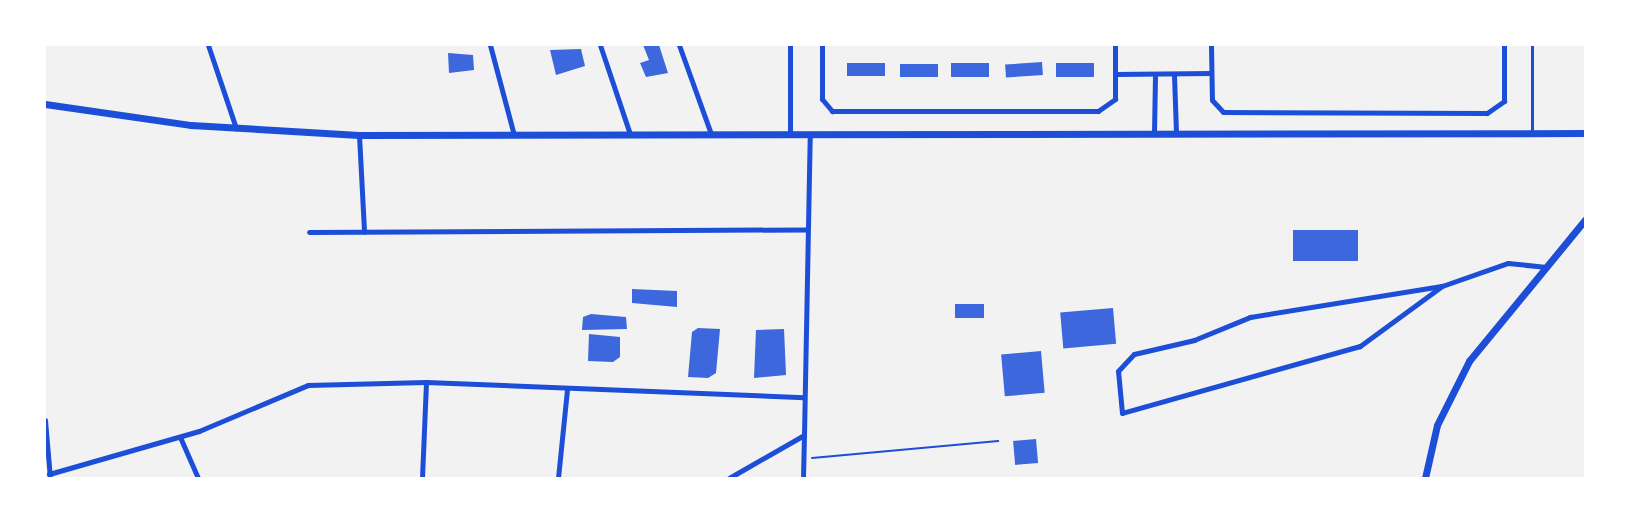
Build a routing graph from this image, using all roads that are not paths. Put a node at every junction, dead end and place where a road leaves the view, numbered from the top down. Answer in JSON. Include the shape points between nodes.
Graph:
{"nodes":[{"id":1,"x":208,"y":45,"type":"edge"},
{"id":2,"x":490,"y":45,"type":"edge"},
{"id":3,"x":600,"y":45,"type":"edge"},
{"id":4,"x":679,"y":45,"type":"edge"},
{"id":5,"x":790,"y":45,"type":"edge"},
{"id":6,"x":822,"y":45,"type":"edge"},
{"id":7,"x":1115,"y":45,"type":"edge"},
{"id":8,"x":1211,"y":45,"type":"edge"},
{"id":9,"x":1504,"y":45,"type":"edge"},
{"id":10,"x":1532,"y":45,"type":"edge"},
{"id":11,"x":1212,"y":73,"type":"junction"},
{"id":12,"x":1115,"y":74,"type":"junction"},
{"id":13,"x":1155,"y":75,"type":"junction"},
{"id":14,"x":1174,"y":75,"type":"junction"},
{"id":15,"x":45,"y":104,"type":"edge"},
{"id":16,"x":236,"y":128,"type":"junction"},
{"id":17,"x":1176,"y":132,"type":"junction"},
{"id":18,"x":1154,"y":133,"type":"junction"},
{"id":19,"x":1532,"y":133,"type":"junction"},
{"id":20,"x":1585,"y":133,"type":"edge"},
{"id":21,"x":630,"y":134,"type":"junction"},
{"id":22,"x":711,"y":134,"type":"junction"},
{"id":23,"x":359,"y":135,"type":"junction"},
{"id":24,"x":514,"y":135,"type":"junction"},
{"id":25,"x":790,"y":135,"type":"junction"},
{"id":26,"x":810,"y":136,"type":"junction"},
{"id":27,"x":1585,"y":220,"type":"edge"},
{"id":28,"x":807,"y":229,"type":"junction"},
{"id":29,"x":309,"y":232,"type":"dead end"},
{"id":30,"x":364,"y":232,"type":"junction"},
{"id":31,"x":1544,"y":267,"type":"junction"},
{"id":32,"x":1442,"y":286,"type":"junction"},
{"id":33,"x":426,"y":382,"type":"junction"},
{"id":34,"x":567,"y":389,"type":"junction"},
{"id":35,"x":804,"y":397,"type":"junction"},
{"id":36,"x":45,"y":420,"type":"edge"},
{"id":37,"x":804,"y":435,"type":"junction"},
{"id":38,"x":180,"y":437,"type":"junction"},
{"id":39,"x":47,"y":444,"type":"edge"},
{"id":40,"x":50,"y":476,"type":"edge"},
{"id":41,"x":198,"y":478,"type":"edge"},
{"id":42,"x":422,"y":478,"type":"edge"},
{"id":43,"x":558,"y":478,"type":"edge"},
{"id":44,"x":729,"y":478,"type":"edge"},
{"id":45,"x":803,"y":478,"type":"edge"},
{"id":46,"x":1425,"y":478,"type":"edge"}],
"edges":[{"from":1,"to":16,"type":"street"},
{"from":2,"to":24,"type":"street"},
{"from":3,"to":21,"type":"street"},
{"from":4,"to":22,"type":"street"},
{"from":5,"to":25,"type":"street"},
{"from":6,"to":12,"type":"street","via":[[822,99],[832,111],[1098,111],[1115,99]]},
{"from":7,"to":12,"type":"street"},
{"from":8,"to":11,"type":"street"},
{"from":9,"to":11,"type":"street","via":[[1504,101],[1486,113],[1223,112],[1212,100]]},
{"from":10,"to":19,"type":"lane"},
{"from":11,"to":14,"type":"street"},
{"from":12,"to":13,"type":"street"},
{"from":13,"to":14,"type":"street"},
{"from":13,"to":18,"type":"street"},
{"from":14,"to":17,"type":"street"},
{"from":15,"to":16,"type":"street"},
{"from":16,"to":23,"type":"street"},
{"from":17,"to":18,"type":"street"},
{"from":17,"to":19,"type":"street"},
{"from":18,"to":26,"type":"street"},
{"from":19,"to":20,"type":"street"},
{"from":21,"to":22,"type":"street"},
{"from":21,"to":24,"type":"street"},
{"from":22,"to":25,"type":"street"},
{"from":23,"to":24,"type":"street"},
{"from":23,"to":30,"type":"street"},
{"from":25,"to":26,"type":"street"},
{"from":26,"to":28,"type":"street"},
{"from":27,"to":31,"type":"street"},
{"from":28,"to":30,"type":"street"},
{"from":28,"to":35,"type":"street"},
{"from":29,"to":30,"type":"street"},
{"from":31,"to":32,"type":"street","via":[[1508,264]]},
{"from":31,"to":46,"type":"street","via":[[1488,334],[1451,393],[1432,442]]},
{"from":32,"to":32,"type":"street","via":[[1250,317],[1194,340],[1134,354],[1118,371],[1122,413],[1359,346]]},
{"from":33,"to":34,"type":"street"},
{"from":33,"to":38,"type":"street","via":[[308,385]]},
{"from":33,"to":42,"type":"street"},
{"from":34,"to":35,"type":"street"},
{"from":34,"to":43,"type":"street"},
{"from":35,"to":37,"type":"street"},
{"from":36,"to":39,"type":"street"},
{"from":37,"to":44,"type":"street"},
{"from":37,"to":45,"type":"street"},
{"from":38,"to":40,"type":"street"},
{"from":38,"to":41,"type":"street"},
{"from":39,"to":40,"type":"street"}]}
